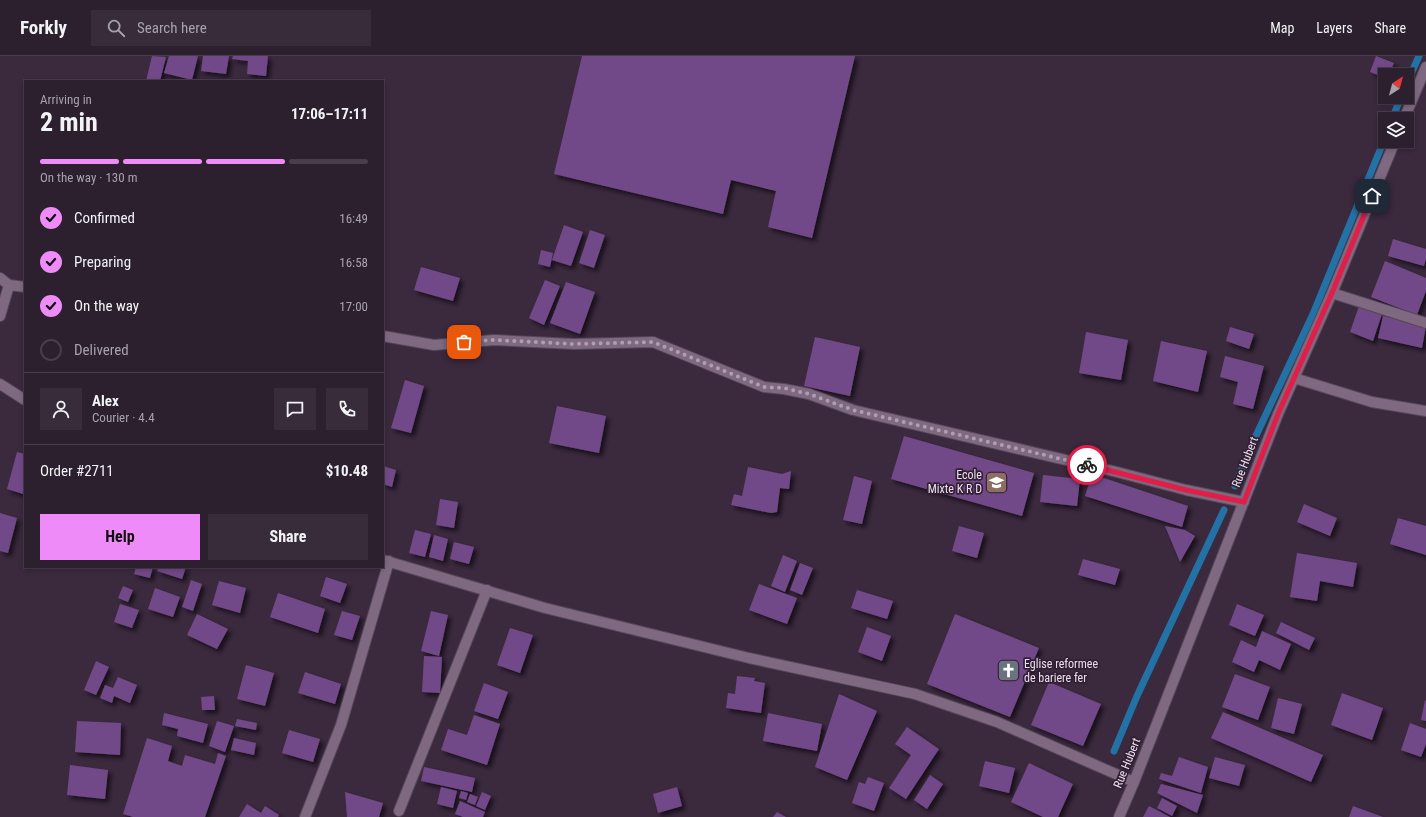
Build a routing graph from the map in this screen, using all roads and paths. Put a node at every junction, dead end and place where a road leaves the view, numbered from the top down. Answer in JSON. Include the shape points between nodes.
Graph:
{"nodes":[{"id":1,"x":1426,"y":67,"type":"edge"},
{"id":2,"x":1407,"y":112,"type":"edge"},
{"id":3,"x":1392,"y":148,"type":"edge"},
{"id":4,"x":0,"y":278,"type":"edge"},
{"id":5,"x":9,"y":285,"type":"junction"},
{"id":6,"x":24,"y":287,"type":"edge"},
{"id":7,"x":1332,"y":293,"type":"junction"},
{"id":8,"x":0,"y":316,"type":"edge"},
{"id":9,"x":1426,"y":323,"type":"edge"},
{"id":10,"x":384,"y":336,"type":"edge"},
{"id":11,"x":1294,"y":378,"type":"junction"},
{"id":12,"x":0,"y":384,"type":"edge"},
{"id":13,"x":24,"y":399,"type":"edge"},
{"id":14,"x":1426,"y":411,"type":"edge"},
{"id":15,"x":1244,"y":502,"type":"junction"},
{"id":16,"x":386,"y":561,"type":"edge"},
{"id":17,"x":487,"y":590,"type":"junction"},
{"id":18,"x":1134,"y":782,"type":"junction"},
{"id":19,"x":399,"y":811,"type":"dead end"},
{"id":20,"x":305,"y":817,"type":"edge"},
{"id":21,"x":1118,"y":817,"type":"edge"}],
"edges":[{"from":1,"to":2,"type":"street"},
{"from":3,"to":7,"type":"street","name":"Rue Hubert"},
{"from":4,"to":5,"type":"street"},
{"from":5,"to":6,"type":"street"},
{"from":5,"to":8,"type":"street"},
{"from":7,"to":9,"type":"street"},
{"from":7,"to":11,"type":"street","name":"Rue Hubert"},
{"from":10,"to":15,"type":"street","via":[[434,345],[494,340],[574,344],[653,342],[764,387],[784,388],[853,410]]},
{"from":11,"to":14,"type":"street","via":[[1372,402]]},
{"from":11,"to":15,"type":"street","name":"Rue Hubert"},
{"from":12,"to":13,"type":"street"},
{"from":15,"to":18,"type":"street","name":"Rue Hubert"},
{"from":16,"to":17,"type":"street"},
{"from":16,"to":20,"type":"street","via":[[341,725]]},
{"from":17,"to":18,"type":"street","via":[[545,608],[749,658],[915,694],[997,722]]},
{"from":17,"to":19,"type":"street"},
{"from":18,"to":21,"type":"street","name":"Rue Hubert"}]}
